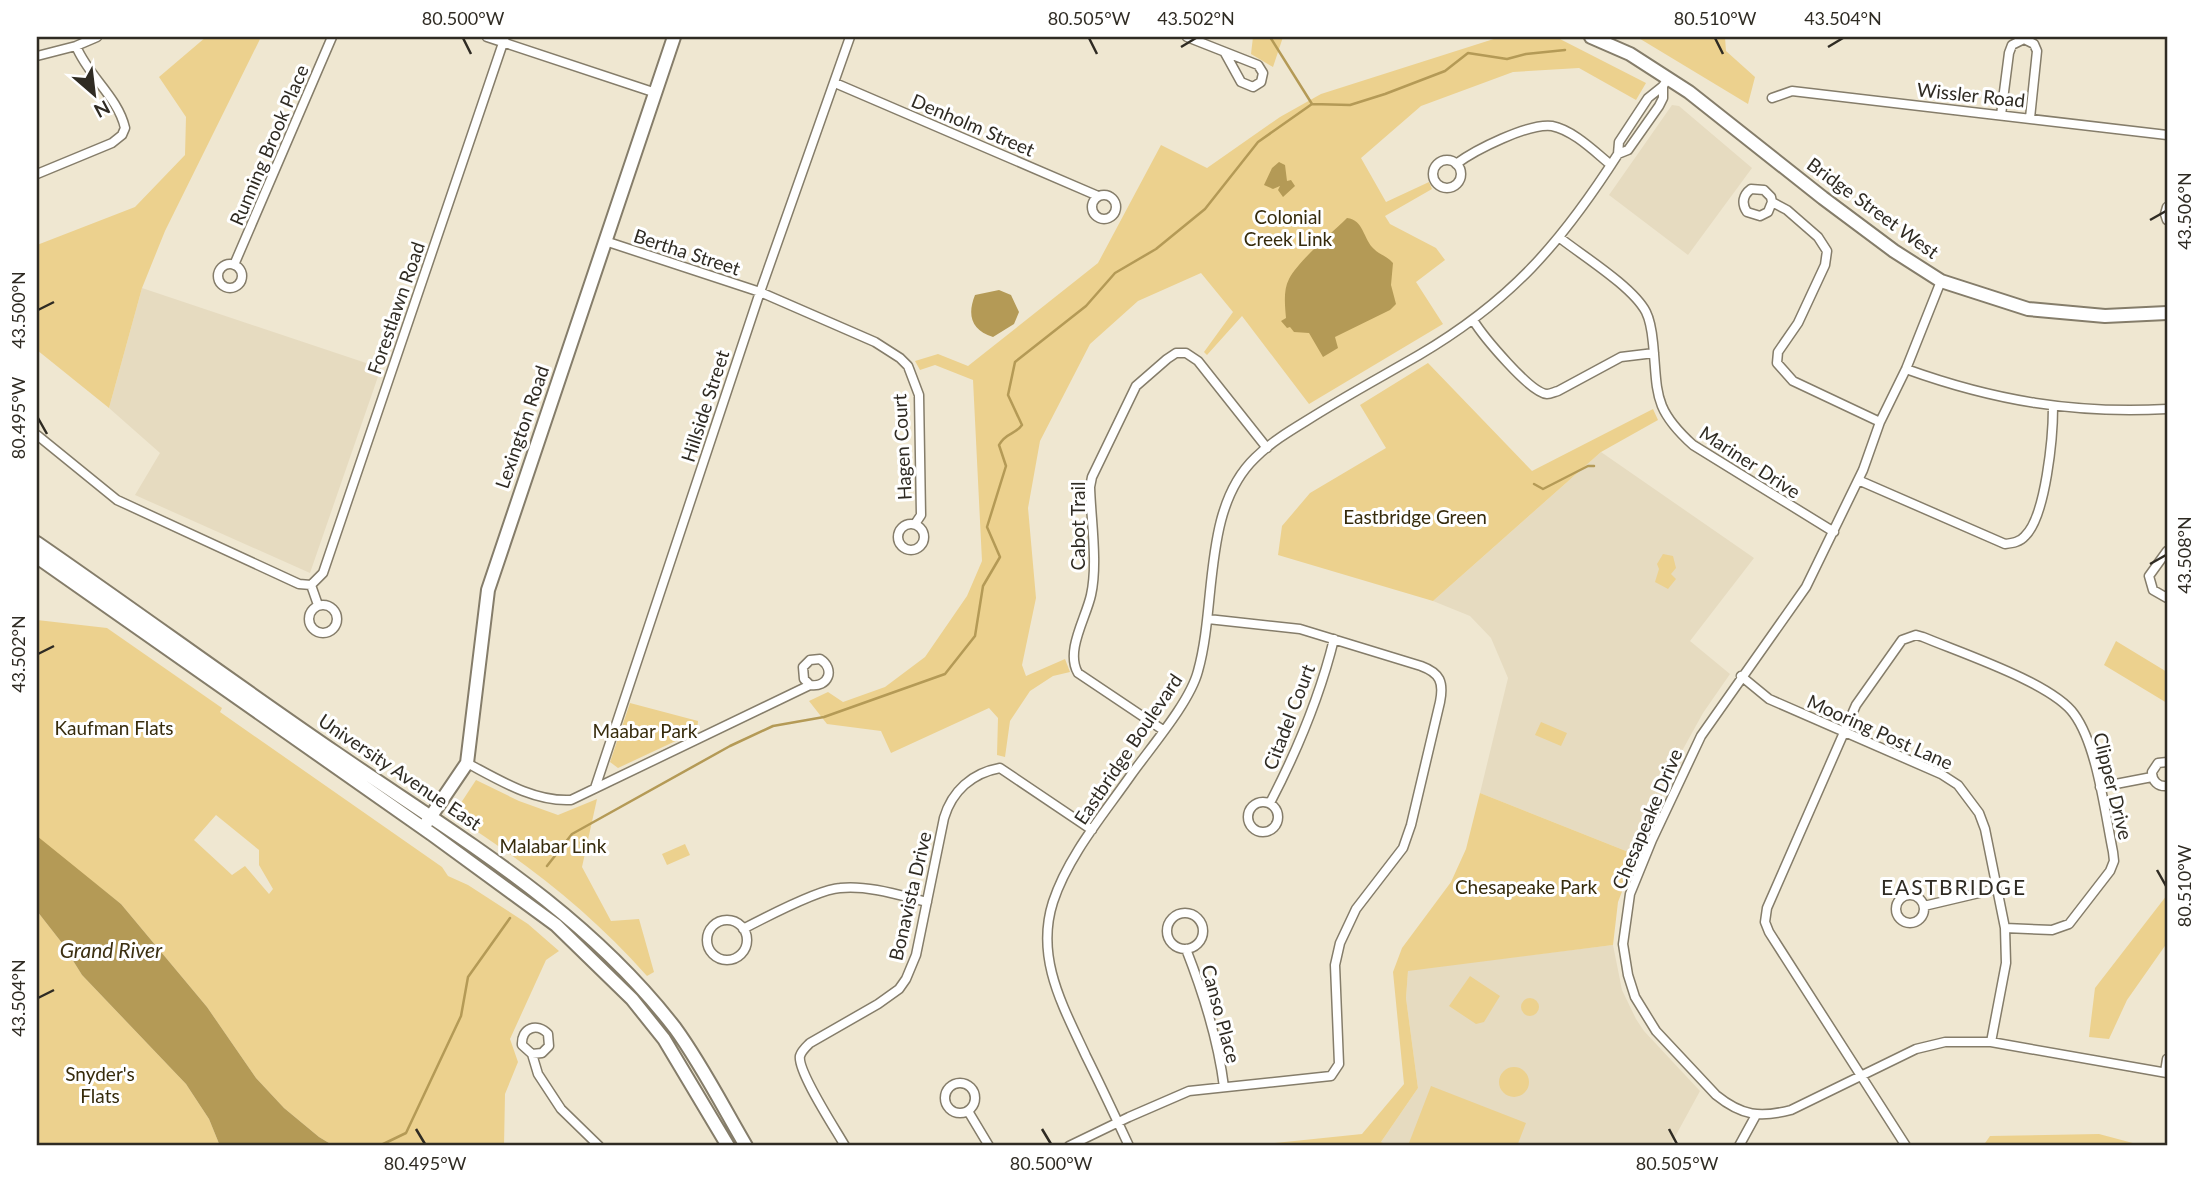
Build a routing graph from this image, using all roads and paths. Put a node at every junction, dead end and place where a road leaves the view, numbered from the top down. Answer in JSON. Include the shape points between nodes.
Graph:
{"nodes":[{"id":1,"x":97,"y":37,"type":"edge"},
{"id":2,"x":332,"y":37,"type":"edge"},
{"id":3,"x":487,"y":37,"type":"edge"},
{"id":4,"x":674,"y":37,"type":"edge"},
{"id":5,"x":850,"y":37,"type":"edge"},
{"id":6,"x":1187,"y":37,"type":"edge"},
{"id":7,"x":1591,"y":37,"type":"edge"},
{"id":8,"x":504,"y":39,"type":"edge"},
{"id":9,"x":76,"y":46,"type":"junction"},
{"id":10,"x":1225,"y":53,"type":"junction"},
{"id":11,"x":37,"y":56,"type":"edge"},
{"id":12,"x":1665,"y":82,"type":"junction"},
{"id":13,"x":835,"y":83,"type":"junction"},
{"id":14,"x":656,"y":93,"type":"junction"},
{"id":15,"x":1772,"y":98,"type":"dead end"},
{"id":16,"x":2001,"y":115,"type":"junction"},
{"id":17,"x":2030,"y":118,"type":"junction"},
{"id":18,"x":2167,"y":135,"type":"edge"},
{"id":19,"x":1618,"y":154,"type":"junction"},
{"id":20,"x":1456,"y":164,"type":"dead end"},
{"id":21,"x":1611,"y":165,"type":"junction"},
{"id":22,"x":37,"y":174,"type":"edge"},
{"id":23,"x":1098,"y":196,"type":"dead end"},
{"id":24,"x":1772,"y":202,"type":"dead end"},
{"id":25,"x":2167,"y":207,"type":"edge"},
{"id":26,"x":2167,"y":220,"type":"edge"},
{"id":27,"x":1560,"y":238,"type":"junction"},
{"id":28,"x":605,"y":241,"type":"junction"},
{"id":29,"x":234,"y":265,"type":"dead end"},
{"id":30,"x":1941,"y":281,"type":"junction"},
{"id":31,"x":760,"y":292,"type":"junction"},
{"id":32,"x":2167,"y":313,"type":"edge"},
{"id":33,"x":1473,"y":320,"type":"junction"},
{"id":34,"x":1654,"y":353,"type":"junction"},
{"id":35,"x":1906,"y":369,"type":"junction"},
{"id":36,"x":2053,"y":407,"type":"junction"},
{"id":37,"x":2167,"y":409,"type":"edge"},
{"id":38,"x":1880,"y":422,"type":"junction"},
{"id":39,"x":37,"y":435,"type":"edge"},
{"id":40,"x":1267,"y":447,"type":"junction"},
{"id":41,"x":1858,"y":480,"type":"junction"},
{"id":42,"x":915,"y":524,"type":"dead end"},
{"id":43,"x":1834,"y":532,"type":"junction"},
{"id":44,"x":37,"y":543,"type":"edge"},
{"id":45,"x":2167,"y":551,"type":"edge"},
{"id":46,"x":37,"y":557,"type":"edge"},
{"id":47,"x":311,"y":585,"type":"junction"},
{"id":48,"x":2167,"y":598,"type":"edge"},
{"id":49,"x":318,"y":605,"type":"dead end"},
{"id":50,"x":1208,"y":619,"type":"junction"},
{"id":51,"x":1334,"y":639,"type":"junction"},
{"id":52,"x":1741,"y":676,"type":"junction"},
{"id":53,"x":810,"y":685,"type":"dead end"},
{"id":54,"x":1163,"y":730,"type":"junction"},
{"id":55,"x":1843,"y":733,"type":"junction"},
{"id":56,"x":2167,"y":762,"type":"edge"},
{"id":57,"x":467,"y":763,"type":"junction"},
{"id":58,"x":2152,"y":777,"type":"junction"},
{"id":59,"x":2167,"y":786,"type":"edge"},
{"id":60,"x":2099,"y":787,"type":"junction"},
{"id":61,"x":595,"y":788,"type":"junction"},
{"id":62,"x":1270,"y":803,"type":"dead end"},
{"id":63,"x":432,"y":816,"type":"junction"},
{"id":64,"x":423,"y":828,"type":"junction"},
{"id":65,"x":1092,"y":830,"type":"junction"},
{"id":66,"x":1996,"y":889,"type":"junction"},
{"id":67,"x":927,"y":902,"type":"junction"},
{"id":68,"x":1924,"y":906,"type":"dead end"},
{"id":69,"x":743,"y":929,"type":"junction"},
{"id":70,"x":2005,"y":929,"type":"junction"},
{"id":71,"x":1186,"y":949,"type":"junction"},
{"id":72,"x":1991,"y":1042,"type":"junction"},
{"id":73,"x":533,"y":1054,"type":"dead end"},
{"id":74,"x":2167,"y":1059,"type":"edge"},
{"id":75,"x":2166,"y":1072,"type":"edge"},
{"id":76,"x":1861,"y":1076,"type":"junction"},
{"id":77,"x":1223,"y":1087,"type":"junction"},
{"id":78,"x":968,"y":1111,"type":"dead end"},
{"id":79,"x":1756,"y":1115,"type":"junction"},
{"id":80,"x":1117,"y":1122,"type":"junction"},
{"id":81,"x":599,"y":1146,"type":"edge"},
{"id":82,"x":728,"y":1146,"type":"edge"},
{"id":83,"x":746,"y":1146,"type":"edge"},
{"id":84,"x":845,"y":1146,"type":"edge"},
{"id":85,"x":989,"y":1146,"type":"edge"},
{"id":86,"x":1069,"y":1146,"type":"edge"},
{"id":87,"x":1129,"y":1146,"type":"edge"},
{"id":88,"x":1739,"y":1146,"type":"edge"},
{"id":89,"x":1906,"y":1146,"type":"edge"}],
"edges":[{"from":1,"to":9,"type":"street"},
{"from":2,"to":29,"type":"street","name":"Running Brook Place"},
{"from":3,"to":8,"type":"street"},
{"from":4,"to":14,"type":"main road","name":"Lexington Road"},
{"from":5,"to":13,"type":"street","name":"Hillside Street"},
{"from":6,"to":10,"type":"street"},
{"from":7,"to":12,"type":"main road","name":"Bridge Street West","via":[[1630,54]]},
{"from":8,"to":14,"type":"street"},
{"from":8,"to":47,"type":"street","name":"Forestlawn Road","via":[[323,573]]},
{"from":9,"to":11,"type":"street"},
{"from":9,"to":22,"type":"street","via":[[125,128],[112,143]]},
{"from":10,"to":10,"type":"street","via":[[1241,82],[1253,87],[1261,82],[1263,73],[1258,65]]},
{"from":12,"to":19,"type":"street","name":"Eastbridge Boulevard","via":[[1648,98],[1619,142]]},
{"from":12,"to":19,"type":"street","name":"Eastbridge Boulevard","via":[[1659,106],[1628,150]]},
{"from":12,"to":30,"type":"main road","name":"Bridge Street West","via":[[1701,101],[1864,229]]},
{"from":13,"to":23,"type":"street","name":"Denholm Street"},
{"from":13,"to":31,"type":"street","name":"Hillside Street"},
{"from":14,"to":28,"type":"main road","name":"Lexington Road"},
{"from":15,"to":16,"type":"street","name":"Wissler Road","via":[[1792,91]]},
{"from":16,"to":17,"type":"street","name":"Wissler Road"},
{"from":16,"to":17,"type":"street","via":[[2009,52],[2024,39],[2037,51]]},
{"from":17,"to":18,"type":"street","name":"Wissler Road"},
{"from":19,"to":21,"type":"street","name":"Eastbridge Boulevard"},
{"from":20,"to":21,"type":"street","via":[[1521,132],[1550,126],[1564,130]]},
{"from":21,"to":27,"type":"street","name":"Eastbridge Boulevard"},
{"from":24,"to":38,"type":"street","via":[[1818,237],[1826,251],[1825,265],[1798,323],[1778,352],[1777,363],[1793,382]]},
{"from":25,"to":26,"type":"street"},
{"from":27,"to":33,"type":"street","name":"Eastbridge Boulevard","via":[[1508,293]]},
{"from":27,"to":34,"type":"street","name":"Mariner Drive","via":[[1634,296],[1649,319]]},
{"from":28,"to":31,"type":"street","name":"Bertha Street"},
{"from":28,"to":57,"type":"main road","name":"Lexington Road","via":[[488,590]]},
{"from":30,"to":32,"type":"main road","name":"Bridge Street West","via":[[2028,309],[2105,316]]},
{"from":30,"to":35,"type":"street","name":"Chesapeake Drive"},
{"from":31,"to":42,"type":"street","name":"Hagen Court","via":[[875,342],[908,366],[919,395],[921,515]]},
{"from":31,"to":61,"type":"street","name":"Hillside Street"},
{"from":33,"to":34,"type":"street","via":[[1485,339],[1546,394],[1621,357]]},
{"from":33,"to":40,"type":"street","name":"Eastbridge Boulevard"},
{"from":34,"to":43,"type":"street","name":"Mariner Drive","via":[[1660,405],[1676,429]]},
{"from":35,"to":36,"type":"street","via":[[1987,394]]},
{"from":35,"to":38,"type":"street","name":"Chesapeake Drive"},
{"from":36,"to":37,"type":"street"},
{"from":36,"to":41,"type":"street","via":[[2039,511],[2026,536],[2013,544]]},
{"from":38,"to":41,"type":"street","name":"Chesapeake Drive"},
{"from":39,"to":47,"type":"street","via":[[117,500],[299,584]]},
{"from":40,"to":50,"type":"street","name":"Eastbridge Boulevard","via":[[1240,477],[1224,511]]},
{"from":40,"to":54,"type":"street","name":"Cabot Trail","via":[[1198,361],[1177,353],[1136,386],[1092,477],[1093,586],[1073,662],[1078,673]]},
{"from":41,"to":43,"type":"street","name":"Chesapeake Drive"},
{"from":43,"to":52,"type":"street","name":"Chesapeake Drive","via":[[1805,587]]},
{"from":44,"to":63,"type":"main road","name":"University Avenue East"},
{"from":45,"to":48,"type":"street","via":[[2149,576],[2153,590]]},
{"from":46,"to":64,"type":"main road","name":"University Avenue East"},
{"from":47,"to":49,"type":"street"},
{"from":50,"to":51,"type":"street","via":[[1300,629]]},
{"from":50,"to":54,"type":"street","name":"Eastbridge Boulevard","via":[[1198,675]]},
{"from":51,"to":62,"type":"street","name":"Citadel Court","via":[[1307,724]]},
{"from":51,"to":77,"type":"street","via":[[1438,675],[1440,702],[1411,825],[1403,848],[1356,909],[1340,943],[1335,965],[1337,1070],[1324,1078]]},
{"from":52,"to":55,"type":"street","name":"Mooring Post Lane","via":[[1769,699]]},
{"from":52,"to":79,"type":"street","name":"Chesapeake Drive","via":[[1701,736],[1652,839],[1630,894],[1623,944],[1635,997],[1656,1031],[1716,1095]]},
{"from":53,"to":61,"type":"street"},
{"from":54,"to":65,"type":"street","name":"Eastbridge Boulevard"},
{"from":55,"to":60,"type":"street","name":"Clipper Drive","via":[[1861,697],[1902,640],[1916,635],[2047,690],[2065,703],[2085,733]]},
{"from":55,"to":66,"type":"street","name":"Mooring Post Lane","via":[[1958,785],[1985,829]]},
{"from":55,"to":76,"type":"street","name":"Clipper Drive","via":[[1765,922]]},
{"from":56,"to":58,"type":"street","via":[[2155,766]]},
{"from":57,"to":61,"type":"street","via":[[552,801],[571,800]]},
{"from":57,"to":63,"type":"main road","name":"Lexington Road"},
{"from":58,"to":59,"type":"street","via":[[2158,785]]},
{"from":58,"to":60,"type":"street"},
{"from":60,"to":70,"type":"street","name":"Clipper Drive","via":[[2114,861],[2110,871],[2064,927]]},
{"from":63,"to":64,"type":"main road","name":"Lexington Road"},
{"from":63,"to":83,"type":"main road","name":"University Avenue East","via":[[540,893],[609,954],[676,1030]]},
{"from":64,"to":82,"type":"main road","name":"University Avenue East","via":[[556,925],[632,999],[664,1039]]},
{"from":65,"to":67,"type":"street","name":"Bonavista Drive","via":[[1009,772],[991,769],[970,780],[948,804]]},
{"from":65,"to":80,"type":"street","name":"Eastbridge Boulevard","via":[[1060,883],[1052,905],[1047,951],[1054,985]]},
{"from":66,"to":68,"type":"street"},
{"from":66,"to":70,"type":"street","name":"Mooring Post Lane"},
{"from":67,"to":69,"type":"street","via":[[882,891],[831,889]]},
{"from":67,"to":84,"type":"street","name":"Bonavista Drive","via":[[912,968],[899,989],[810,1043],[800,1057],[803,1072]]},
{"from":69,"to":69,"type":"street","via":[[727,920],[713,926],[707,936],[709,951],[726,961],[738,957],[747,942]]},
{"from":70,"to":72,"type":"street","name":"Mooring Post Lane","via":[[2006,962]]},
{"from":71,"to":71,"type":"street","name":"Canso Place","via":[[1199,943],[1204,931],[1197,916],[1183,912],[1172,918],[1167,934],[1172,944]]},
{"from":71,"to":77,"type":"street","name":"Canso Place","via":[[1213,1028]]},
{"from":72,"to":75,"type":"street"},
{"from":72,"to":76,"type":"street","via":[[1945,1042],[1916,1049]]},
{"from":73,"to":81,"type":"street","via":[[538,1074],[561,1109]]},
{"from":74,"to":75,"type":"street"},
{"from":76,"to":79,"type":"street","via":[[1791,1110]]},
{"from":76,"to":89,"type":"street"},
{"from":77,"to":80,"type":"street","via":[[1178,1095]]},
{"from":78,"to":85,"type":"street"},
{"from":79,"to":88,"type":"street"},
{"from":80,"to":86,"type":"street"},
{"from":80,"to":87,"type":"street","name":"Eastbridge Boulevard"}]}
